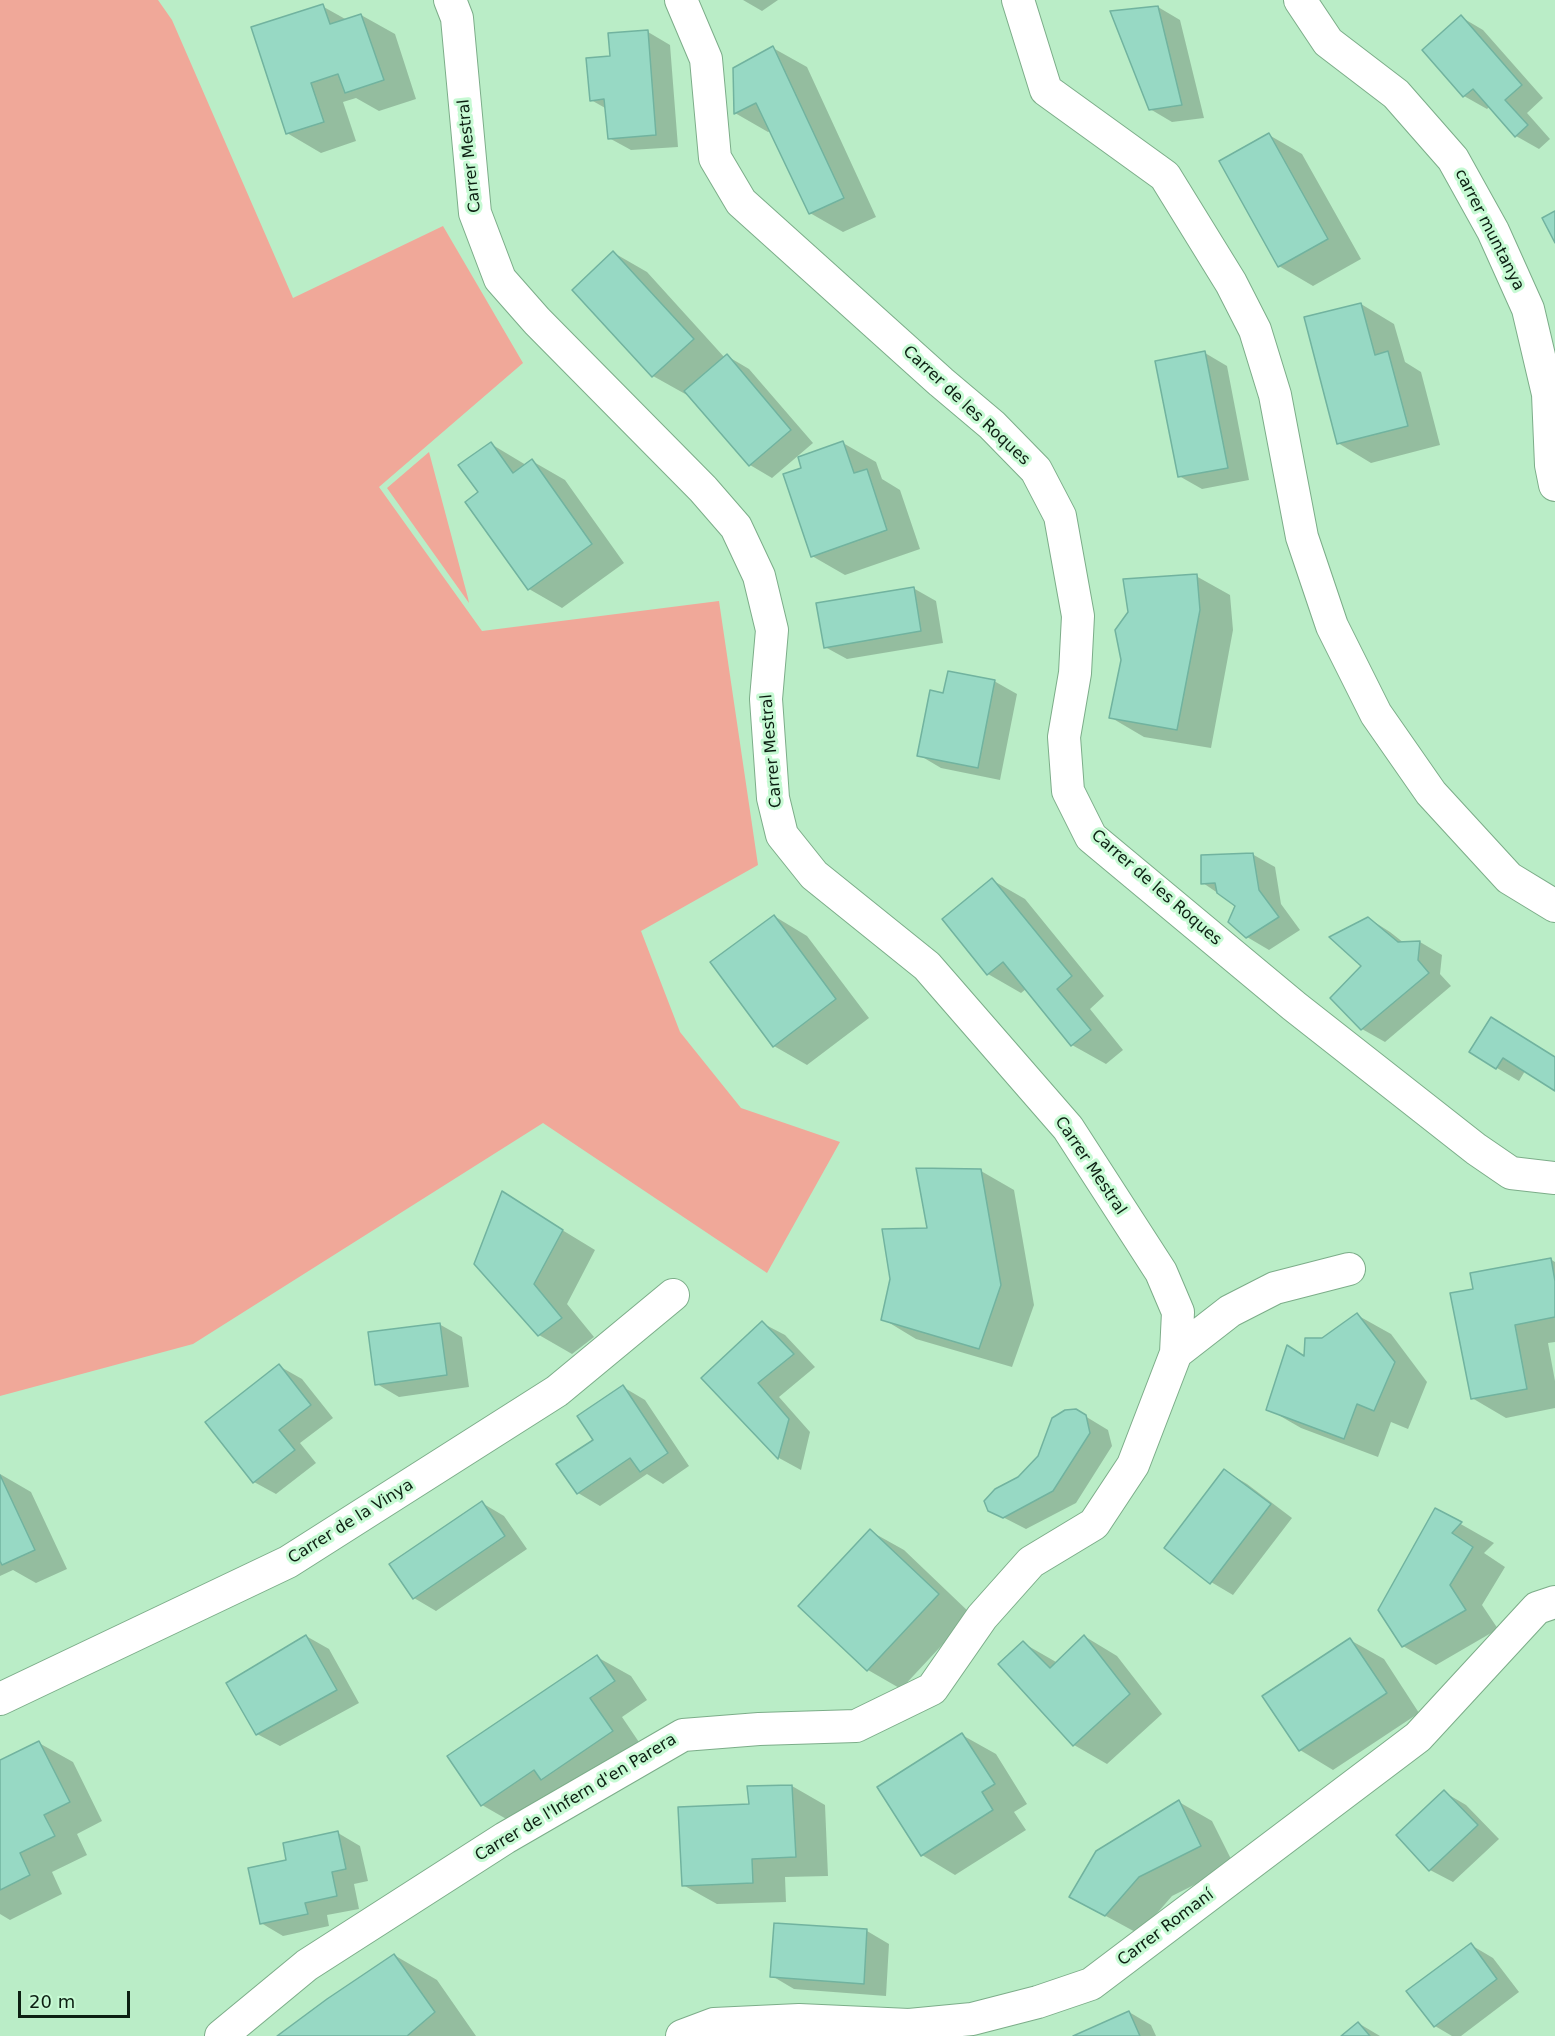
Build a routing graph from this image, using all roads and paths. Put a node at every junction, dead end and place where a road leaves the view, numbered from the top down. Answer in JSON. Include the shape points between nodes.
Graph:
{"nodes":[{"id":1,"x":450,"y":0,"type":"edge"},
{"id":2,"x":681,"y":0,"type":"edge"},
{"id":3,"x":1018,"y":0,"type":"edge"},
{"id":4,"x":1300,"y":0,"type":"edge"},
{"id":5,"x":1555,"y":484,"type":"edge"},
{"id":6,"x":1555,"y":906,"type":"edge"},
{"id":7,"x":1555,"y":1178,"type":"edge"},
{"id":8,"x":1349,"y":1269,"type":"dead end"},
{"id":9,"x":673,"y":1295,"type":"dead end"},
{"id":10,"x":1176,"y":1353,"type":"junction"},
{"id":11,"x":1555,"y":1602,"type":"edge"},
{"id":12,"x":0,"y":1699,"type":"edge"},
{"id":13,"x":220,"y":2036,"type":"edge"},
{"id":14,"x":682,"y":2036,"type":"edge"}],
"edges":[{"from":1,"to":10,"type":"street","name":"Carrer Mestral","via":[[457,18],[475,213],[500,279],[703,489],[736,527],[759,576],[772,630],[766,699],[773,798],[782,835],[814,875],[927,966],[1068,1128],[1161,1272],[1178,1312]]},
{"from":2,"to":7,"type":"street","name":"Carrer de les Roques","via":[[706,59],[715,158],[741,202],[992,425],[1036,470],[1060,516],[1078,616],[1075,674],[1064,737],[1068,791],[1091,837],[1294,1006],[1476,1149],[1511,1173]]},
{"from":3,"to":6,"type":"street","via":[[1046,90],[1165,176],[1255,330],[1275,395],[1302,537],[1332,626],[1376,714],[1431,793],[1509,878]]},
{"from":4,"to":5,"type":"street","name":"carrer muntanya","via":[[1328,42],[1396,94],[1453,159],[1493,231],[1528,309],[1548,394]]},
{"from":8,"to":10,"type":"street","via":[[1275,1287],[1230,1311]]},
{"from":9,"to":12,"type":"street","name":"Carrer de la Vinya","via":[[557,1391],[288,1562]]},
{"from":10,"to":13,"type":"street","name":"Carrer de l'Infern d'en Parera","via":[[1133,1466],[1094,1524],[1031,1562],[982,1617],[932,1689],[856,1726],[683,1735],[505,1838],[307,1965]]},
{"from":11,"to":14,"type":"street","name":"Carrer Romaní","via":[[1537,1608],[1418,1737],[1091,1984],[972,2019],[909,2025],[799,2020],[714,2024]]}]}
